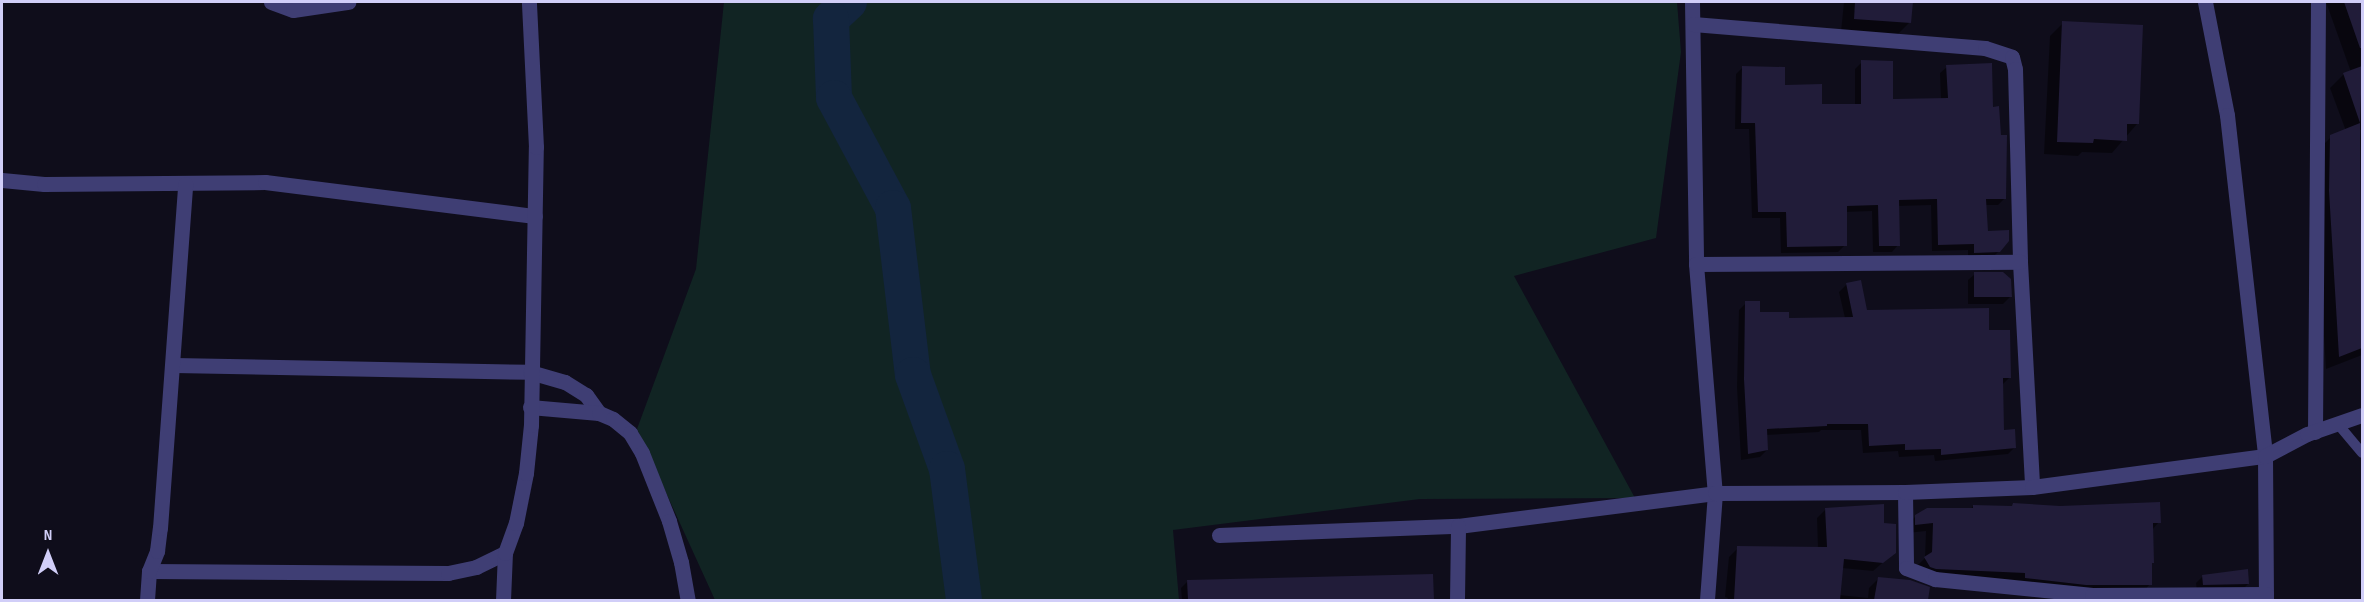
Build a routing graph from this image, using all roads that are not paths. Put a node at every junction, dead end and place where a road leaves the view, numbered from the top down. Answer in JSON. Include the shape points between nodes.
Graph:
{"nodes":[{"id":1,"x":271,"y":2,"type":"edge"},
{"id":2,"x":348,"y":2,"type":"edge"},
{"id":3,"x":529,"y":2,"type":"edge"},
{"id":4,"x":1692,"y":2,"type":"edge"},
{"id":5,"x":2205,"y":2,"type":"edge"},
{"id":6,"x":2318,"y":2,"type":"edge"},
{"id":7,"x":1693,"y":24,"type":"junction"},
{"id":8,"x":2,"y":180,"type":"edge"},
{"id":9,"x":185,"y":184,"type":"junction"},
{"id":10,"x":535,"y":216,"type":"junction"},
{"id":11,"x":2020,"y":262,"type":"junction"},
{"id":12,"x":1696,"y":264,"type":"junction"},
{"id":13,"x":174,"y":365,"type":"junction"},
{"id":14,"x":530,"y":372,"type":"junction"},
{"id":15,"x":530,"y":407,"type":"junction"},
{"id":16,"x":599,"y":413,"type":"junction"},
{"id":17,"x":2362,"y":415,"type":"edge"},
{"id":18,"x":2337,"y":423,"type":"junction"},
{"id":19,"x":2315,"y":432,"type":"junction"},
{"id":20,"x":2362,"y":453,"type":"edge"},
{"id":21,"x":2265,"y":456,"type":"junction"},
{"id":22,"x":2032,"y":487,"type":"junction"},
{"id":23,"x":1905,"y":492,"type":"junction"},
{"id":24,"x":1715,"y":493,"type":"junction"},
{"id":25,"x":1458,"y":526,"type":"junction"},
{"id":26,"x":1219,"y":535,"type":"dead end"},
{"id":27,"x":504,"y":553,"type":"junction"},
{"id":28,"x":149,"y":571,"type":"junction"},
{"id":29,"x":2266,"y":597,"type":"edge"},
{"id":30,"x":147,"y":600,"type":"edge"},
{"id":31,"x":503,"y":600,"type":"edge"},
{"id":32,"x":688,"y":600,"type":"edge"},
{"id":33,"x":1457,"y":600,"type":"edge"},
{"id":34,"x":1707,"y":600,"type":"edge"}],
"edges":[{"from":1,"to":2,"type":"street","via":[[293,10]]},
{"from":3,"to":10,"type":"street"},
{"from":4,"to":7,"type":"street"},
{"from":5,"to":21,"type":"street","via":[[2227,115]]},
{"from":6,"to":19,"type":"street"},
{"from":7,"to":11,"type":"street","via":[[1985,48],[2012,57]]},
{"from":7,"to":12,"type":"street"},
{"from":8,"to":9,"type":"street","via":[[44,184]]},
{"from":9,"to":10,"type":"street","via":[[265,182]]},
{"from":9,"to":13,"type":"street"},
{"from":10,"to":14,"type":"street"},
{"from":11,"to":12,"type":"street"},
{"from":11,"to":22,"type":"street"},
{"from":12,"to":24,"type":"street"},
{"from":13,"to":14,"type":"street"},
{"from":13,"to":28,"type":"street","via":[[157,551]]},
{"from":14,"to":15,"type":"street"},
{"from":14,"to":16,"type":"street","via":[[565,382],[586,395]]},
{"from":15,"to":16,"type":"street"},
{"from":15,"to":27,"type":"street","via":[[526,473],[516,523]]},
{"from":16,"to":32,"type":"street","via":[[613,418],[630,433],[642,453],[669,521]]},
{"from":17,"to":18,"type":"street"},
{"from":18,"to":19,"type":"street"},
{"from":18,"to":20,"type":"lane"},
{"from":19,"to":21,"type":"street"},
{"from":21,"to":22,"type":"street"},
{"from":21,"to":29,"type":"street"},
{"from":22,"to":23,"type":"street"},
{"from":23,"to":24,"type":"street"},
{"from":23,"to":29,"type":"street","via":[[1906,568],[1935,579],[2092,595]]},
{"from":24,"to":25,"type":"street"},
{"from":24,"to":34,"type":"street"},
{"from":25,"to":26,"type":"street"},
{"from":25,"to":33,"type":"street"},
{"from":27,"to":28,"type":"street","via":[[477,567],[448,573]]},
{"from":27,"to":31,"type":"street"},
{"from":28,"to":30,"type":"street"}]}
